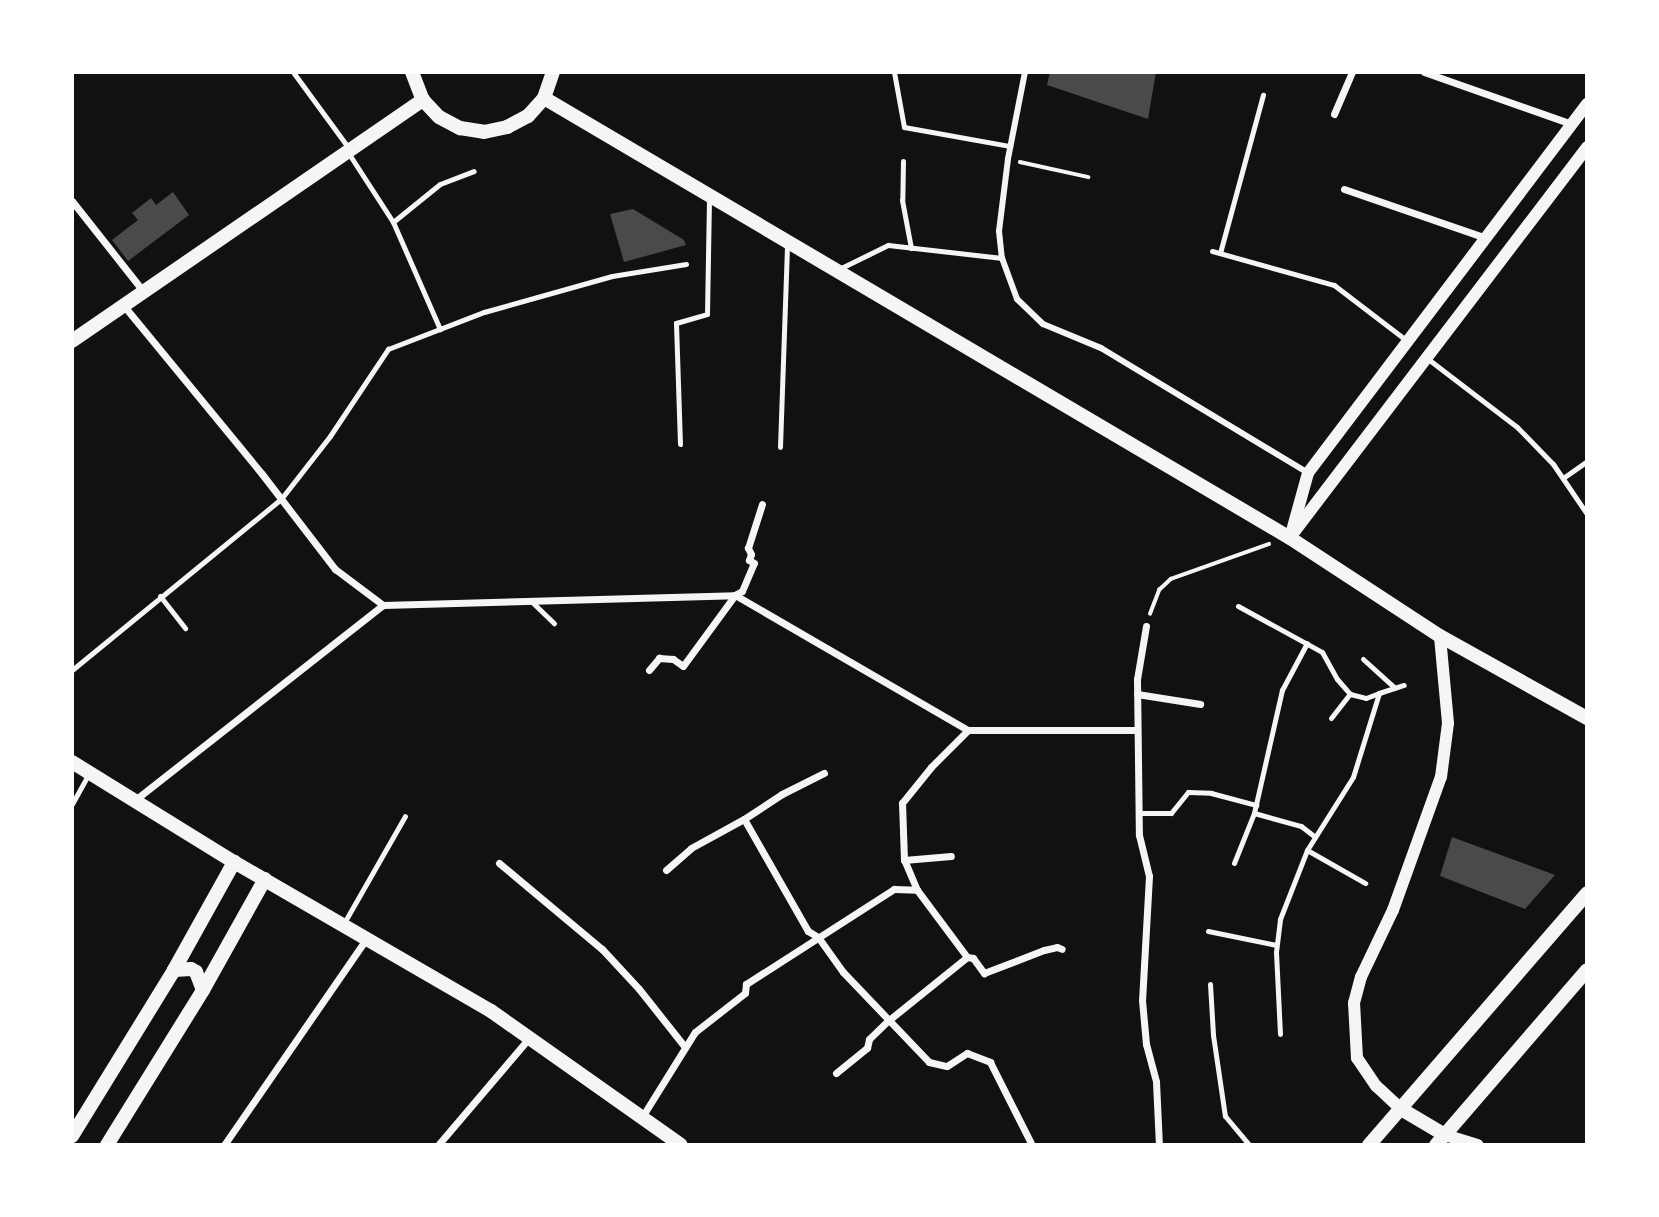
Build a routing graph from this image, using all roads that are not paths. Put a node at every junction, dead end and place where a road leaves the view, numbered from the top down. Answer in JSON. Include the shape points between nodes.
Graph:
{"nodes":[{"id":1,"x":293,"y":72,"type":"edge"},
{"id":2,"x":412,"y":72,"type":"edge"},
{"id":3,"x":553,"y":72,"type":"edge"},
{"id":4,"x":894,"y":72,"type":"edge"},
{"id":5,"x":1024,"y":72,"type":"edge"},
{"id":6,"x":1352,"y":72,"type":"edge"},
{"id":7,"x":1424,"y":72,"type":"edge"},
{"id":8,"x":1263,"y":95,"type":"dead end"},
{"id":9,"x":544,"y":98,"type":"junction"},
{"id":10,"x":423,"y":100,"type":"junction"},
{"id":11,"x":1587,"y":104,"type":"edge"},
{"id":12,"x":1334,"y":114,"type":"dead end"},
{"id":13,"x":1572,"y":124,"type":"junction"},
{"id":14,"x":1010,"y":146,"type":"junction"},
{"id":15,"x":1587,"y":147,"type":"edge"},
{"id":16,"x":348,"y":151,"type":"junction"},
{"id":17,"x":903,"y":161,"type":"dead end"},
{"id":18,"x":474,"y":171,"type":"dead end"},
{"id":19,"x":1344,"y":189,"type":"dead end"},
{"id":20,"x":709,"y":195,"type":"junction"},
{"id":21,"x":72,"y":201,"type":"edge"},
{"id":22,"x":393,"y":222,"type":"junction"},
{"id":23,"x":1486,"y":238,"type":"junction"},
{"id":24,"x":788,"y":241,"type":"junction"},
{"id":25,"x":911,"y":248,"type":"junction"},
{"id":26,"x":1212,"y":251,"type":"dead end"},
{"id":27,"x":1220,"y":253,"type":"junction"},
{"id":28,"x":1002,"y":258,"type":"junction"},
{"id":29,"x":686,"y":264,"type":"dead end"},
{"id":30,"x":837,"y":270,"type":"junction"},
{"id":31,"x":143,"y":291,"type":"junction"},
{"id":32,"x":124,"y":305,"type":"junction"},
{"id":33,"x":440,"y":329,"type":"junction"},
{"id":34,"x":72,"y":341,"type":"edge"},
{"id":35,"x":1407,"y":341,"type":"junction"},
{"id":36,"x":1427,"y":357,"type":"junction"},
{"id":37,"x":680,"y":443,"type":"dead end"},
{"id":38,"x":780,"y":447,"type":"dead end"},
{"id":39,"x":1587,"y":461,"type":"edge"},
{"id":40,"x":1308,"y":473,"type":"junction"},
{"id":41,"x":1563,"y":478,"type":"junction"},
{"id":42,"x":281,"y":499,"type":"junction"},
{"id":43,"x":762,"y":505,"type":"dead end"},
{"id":44,"x":1587,"y":514,"type":"edge"},
{"id":45,"x":1290,"y":538,"type":"junction"},
{"id":46,"x":735,"y":595,"type":"junction"},
{"id":47,"x":160,"y":596,"type":"junction"},
{"id":48,"x":530,"y":601,"type":"junction"},
{"id":49,"x":383,"y":606,"type":"junction"},
{"id":50,"x":1238,"y":606,"type":"dead end"},
{"id":51,"x":554,"y":623,"type":"dead end"},
{"id":52,"x":1146,"y":626,"type":"road end"},
{"id":53,"x":185,"y":628,"type":"dead end"},
{"id":54,"x":1440,"y":636,"type":"junction"},
{"id":55,"x":1307,"y":643,"type":"junction"},
{"id":56,"x":1363,"y":659,"type":"dead end"},
{"id":57,"x":72,"y":670,"type":"edge"},
{"id":58,"x":649,"y":670,"type":"dead end"},
{"id":59,"x":1404,"y":685,"type":"dead end"},
{"id":60,"x":1395,"y":688,"type":"junction"},
{"id":61,"x":1379,"y":693,"type":"junction"},
{"id":62,"x":1137,"y":694,"type":"junction"},
{"id":63,"x":1350,"y":694,"type":"junction"},
{"id":64,"x":1200,"y":704,"type":"dead end"},
{"id":65,"x":1585,"y":716,"type":"edge"},
{"id":66,"x":1331,"y":718,"type":"dead end"},
{"id":67,"x":968,"y":730,"type":"junction"},
{"id":68,"x":1137,"y":730,"type":"junction"},
{"id":69,"x":72,"y":762,"type":"edge"},
{"id":70,"x":89,"y":773,"type":"junction"},
{"id":71,"x":824,"y":773,"type":"dead end"},
{"id":72,"x":135,"y":800,"type":"junction"},
{"id":73,"x":72,"y":804,"type":"edge"},
{"id":74,"x":1256,"y":804,"type":"junction"},
{"id":75,"x":1138,"y":813,"type":"junction"},
{"id":76,"x":1254,"y":813,"type":"junction"},
{"id":77,"x":405,"y":816,"type":"dead end"},
{"id":78,"x":744,"y":819,"type":"junction"},
{"id":79,"x":1315,"y":837,"type":"junction"},
{"id":80,"x":1307,"y":850,"type":"junction"},
{"id":81,"x":951,"y":856,"type":"dead end"},
{"id":82,"x":904,"y":860,"type":"junction"},
{"id":83,"x":234,"y":862,"type":"junction"},
{"id":84,"x":499,"y":863,"type":"dead end"},
{"id":85,"x":1234,"y":863,"type":"dead end"},
{"id":86,"x":666,"y":870,"type":"dead end"},
{"id":87,"x":265,"y":879,"type":"junction"},
{"id":88,"x":1365,"y":883,"type":"dead end"},
{"id":89,"x":917,"y":890,"type":"junction"},
{"id":90,"x":1587,"y":893,"type":"edge"},
{"id":91,"x":343,"y":925,"type":"junction"},
{"id":92,"x":1208,"y":931,"type":"dead end"},
{"id":93,"x":818,"y":937,"type":"junction"},
{"id":94,"x":367,"y":939,"type":"junction"},
{"id":95,"x":1276,"y":945,"type":"junction"},
{"id":96,"x":1062,"y":949,"type":"dead end"},
{"id":97,"x":967,"y":957,"type":"junction"},
{"id":98,"x":174,"y":970,"type":"junction"},
{"id":99,"x":1587,"y":970,"type":"edge"},
{"id":100,"x":1210,"y":984,"type":"dead end"},
{"id":101,"x":203,"y":990,"type":"junction"},
{"id":102,"x":888,"y":1020,"type":"junction"},
{"id":103,"x":1280,"y":1034,"type":"dead end"},
{"id":104,"x":529,"y":1038,"type":"junction"},
{"id":105,"x":685,"y":1047,"type":"junction"},
{"id":106,"x":836,"y":1073,"type":"dead end"},
{"id":107,"x":1401,"y":1109,"type":"junction"},
{"id":108,"x":642,"y":1118,"type":"junction"},
{"id":109,"x":72,"y":1136,"type":"edge"},
{"id":110,"x":1440,"y":1140,"type":"edge"},
{"id":111,"x":107,"y":1145,"type":"edge"},
{"id":112,"x":224,"y":1145,"type":"edge"},
{"id":113,"x":438,"y":1145,"type":"edge"},
{"id":114,"x":681,"y":1145,"type":"edge"},
{"id":115,"x":1032,"y":1145,"type":"edge"},
{"id":116,"x":1158,"y":1145,"type":"edge"},
{"id":117,"x":1249,"y":1145,"type":"edge"},
{"id":118,"x":1369,"y":1145,"type":"edge"},
{"id":119,"x":1477,"y":1145,"type":"edge"}],
"edges":[{"from":1,"to":16,"type":"lane"},
{"from":2,"to":10,"type":"main road"},
{"from":3,"to":9,"type":"main road"},
{"from":4,"to":14,"type":"lane","via":[[904,127]]},
{"from":5,"to":14,"type":"street"},
{"from":6,"to":12,"type":"street"},
{"from":7,"to":13,"type":"street"},
{"from":8,"to":27,"type":"lane"},
{"from":9,"to":10,"type":"main road","via":[[528,116],[484,132],[460,128],[439,117]]},
{"from":9,"to":20,"type":"main road"},
{"from":10,"to":16,"type":"main road"},
{"from":11,"to":13,"type":"street"},
{"from":13,"to":23,"type":"street"},
{"from":14,"to":28,"type":"street","via":[[999,231]]},
{"from":15,"to":36,"type":"street"},
{"from":16,"to":22,"type":"lane"},
{"from":16,"to":31,"type":"main road"},
{"from":17,"to":25,"type":"lane","via":[[902,200]]},
{"from":18,"to":22,"type":"lane","via":[[440,184]]},
{"from":19,"to":23,"type":"street"},
{"from":20,"to":24,"type":"main road"},
{"from":20,"to":37,"type":"lane","via":[[707,314],[676,323]]},
{"from":21,"to":31,"type":"street"},
{"from":22,"to":33,"type":"lane"},
{"from":23,"to":35,"type":"street"},
{"from":24,"to":30,"type":"main road"},
{"from":24,"to":38,"type":"lane"},
{"from":25,"to":28,"type":"lane"},
{"from":25,"to":30,"type":"lane","via":[[888,246]]},
{"from":26,"to":27,"type":"lane"},
{"from":27,"to":35,"type":"lane","via":[[1334,285]]},
{"from":28,"to":40,"type":"street","via":[[1017,299],[1043,324],[1101,348]]},
{"from":29,"to":33,"type":"lane","via":[[612,276]]},
{"from":30,"to":45,"type":"main road"},
{"from":31,"to":32,"type":"main road"},
{"from":32,"to":34,"type":"main road"},
{"from":32,"to":42,"type":"street"},
{"from":33,"to":42,"type":"lane","via":[[388,349]]},
{"from":35,"to":40,"type":"street"},
{"from":36,"to":41,"type":"lane","via":[[1517,427]]},
{"from":36,"to":45,"type":"street"},
{"from":39,"to":41,"type":"lane"},
{"from":40,"to":45,"type":"street"},
{"from":41,"to":44,"type":"lane"},
{"from":42,"to":47,"type":"lane"},
{"from":42,"to":49,"type":"street","via":[[335,569]]},
{"from":43,"to":46,"type":"street","via":[[748,548],[754,563],[742,592]]},
{"from":45,"to":54,"type":"main road"},
{"from":46,"to":48,"type":"street"},
{"from":46,"to":58,"type":"street","via":[[683,666],[673,659],[659,659]]},
{"from":46,"to":67,"type":"street"},
{"from":47,"to":53,"type":"lane"},
{"from":47,"to":57,"type":"lane"},
{"from":48,"to":49,"type":"street"},
{"from":48,"to":51,"type":"lane"},
{"from":49,"to":72,"type":"street"},
{"from":50,"to":55,"type":"lane"},
{"from":52,"to":62,"type":"street"},
{"from":54,"to":65,"type":"main road"},
{"from":54,"to":107,"type":"street","via":[[1448,723],[1441,777],[1354,1003],[1357,1058],[1376,1086]]},
{"from":55,"to":63,"type":"lane","via":[[1322,652]]},
{"from":55,"to":74,"type":"lane","via":[[1282,690]]},
{"from":56,"to":60,"type":"lane"},
{"from":59,"to":60,"type":"lane"},
{"from":60,"to":61,"type":"lane"},
{"from":61,"to":63,"type":"lane","via":[[1366,698]]},
{"from":61,"to":79,"type":"lane","via":[[1353,777]]},
{"from":62,"to":64,"type":"street"},
{"from":62,"to":68,"type":"street"},
{"from":63,"to":66,"type":"lane"},
{"from":67,"to":68,"type":"street"},
{"from":67,"to":82,"type":"street","via":[[902,803]]},
{"from":68,"to":75,"type":"street"},
{"from":69,"to":70,"type":"main road"},
{"from":70,"to":72,"type":"main road"},
{"from":70,"to":73,"type":"lane"},
{"from":71,"to":78,"type":"street"},
{"from":72,"to":83,"type":"main road"},
{"from":74,"to":75,"type":"lane","via":[[1188,792],[1171,813]]},
{"from":74,"to":76,"type":"lane"},
{"from":75,"to":116,"type":"street","via":[[1149,876],[1142,1000],[1146,1044],[1157,1082]]},
{"from":76,"to":79,"type":"lane","via":[[1301,826]]},
{"from":76,"to":85,"type":"lane"},
{"from":77,"to":91,"type":"lane"},
{"from":78,"to":86,"type":"street","via":[[691,848]]},
{"from":78,"to":93,"type":"street","via":[[808,931]]},
{"from":79,"to":80,"type":"lane"},
{"from":80,"to":88,"type":"lane"},
{"from":80,"to":95,"type":"lane","via":[[1280,919]]},
{"from":81,"to":82,"type":"street"},
{"from":82,"to":89,"type":"street"},
{"from":83,"to":87,"type":"main road"},
{"from":83,"to":98,"type":"main road"},
{"from":84,"to":105,"type":"street","via":[[602,949]]},
{"from":87,"to":91,"type":"main road"},
{"from":87,"to":101,"type":"main road"},
{"from":89,"to":93,"type":"street","via":[[894,889]]},
{"from":89,"to":97,"type":"street"},
{"from":90,"to":107,"type":"main road"},
{"from":91,"to":94,"type":"main road"},
{"from":92,"to":95,"type":"lane"},
{"from":93,"to":102,"type":"street"},
{"from":93,"to":105,"type":"street","via":[[746,984],[745,993],[695,1032]]},
{"from":94,"to":104,"type":"main road"},
{"from":94,"to":112,"type":"street"},
{"from":95,"to":103,"type":"lane"},
{"from":96,"to":97,"type":"street","via":[[1044,950],[984,973]]},
{"from":97,"to":102,"type":"street"},
{"from":98,"to":101,"type":"main road","via":[[196,972]]},
{"from":98,"to":109,"type":"main road"},
{"from":99,"to":110,"type":"main road"},
{"from":100,"to":117,"type":"lane","via":[[1225,1116]]},
{"from":101,"to":111,"type":"main road"},
{"from":102,"to":106,"type":"street","via":[[869,1039],[867,1048]]},
{"from":102,"to":115,"type":"street","via":[[929,1062],[947,1066],[967,1053],[990,1062]]},
{"from":104,"to":108,"type":"main road"},
{"from":104,"to":113,"type":"street"},
{"from":105,"to":108,"type":"street"},
{"from":107,"to":110,"type":"main road"},
{"from":107,"to":118,"type":"main road"},
{"from":108,"to":114,"type":"main road"},
{"from":110,"to":119,"type":"street"}]}
